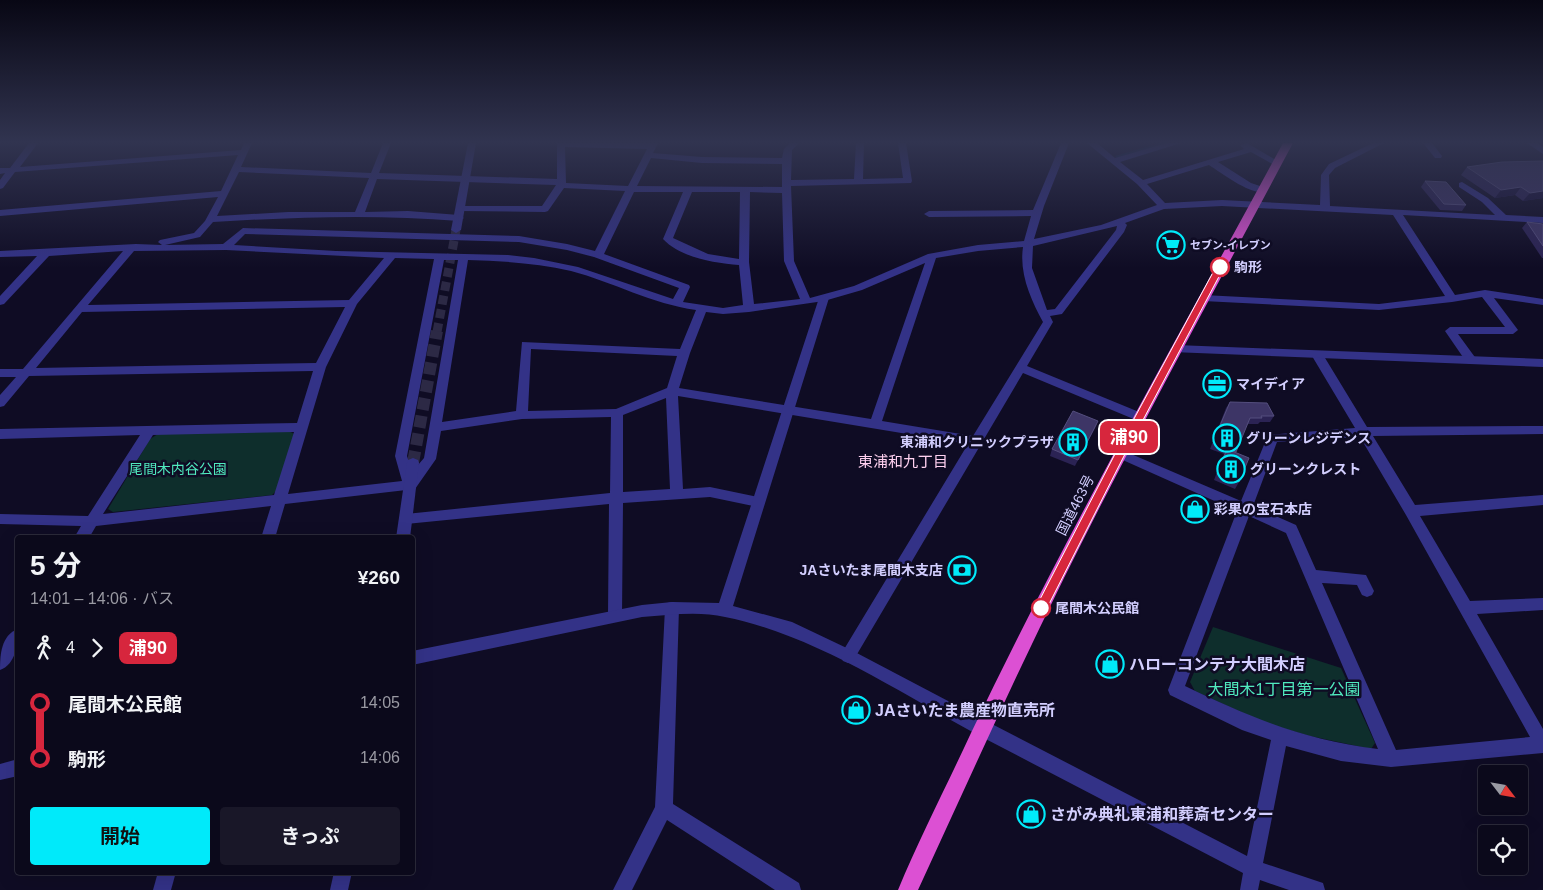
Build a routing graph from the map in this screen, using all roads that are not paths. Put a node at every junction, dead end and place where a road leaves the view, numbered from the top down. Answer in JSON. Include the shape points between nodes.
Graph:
{"nodes":[{"id":1,"x":1462,"y":184,"type":"dead end"},
{"id":2,"x":227,"y":185,"type":"edge"},
{"id":3,"x":371,"y":185,"type":"edge"},
{"id":4,"x":465,"y":185,"type":"edge"},
{"id":5,"x":559,"y":185,"type":"edge"},
{"id":6,"x":576,"y":185,"type":"edge"},
{"id":7,"x":635,"y":185,"type":"edge"},
{"id":8,"x":809,"y":185,"type":"edge"},
{"id":9,"x":1048,"y":185,"type":"edge"},
{"id":10,"x":1142,"y":185,"type":"edge"},
{"id":11,"x":1247,"y":185,"type":"edge"},
{"id":12,"x":1266,"y":185,"type":"edge"},
{"id":13,"x":1325,"y":185,"type":"edge"},
{"id":14,"x":788,"y":186,"type":"junction"},
{"id":15,"x":632,"y":190,"type":"junction"},
{"id":16,"x":688,"y":190,"type":"junction"},
{"id":17,"x":1263,"y":190,"type":"junction"},
{"id":18,"x":745,"y":191,"type":"junction"},
{"id":19,"x":222,"y":194,"type":"junction"},
{"id":20,"x":1254,"y":205,"type":"junction"},
{"id":21,"x":1163,"y":206,"type":"junction"},
{"id":22,"x":461,"y":208,"type":"junction"},
{"id":23,"x":1325,"y":209,"type":"junction"},
{"id":24,"x":0,"y":213,"type":"edge"},
{"id":25,"x":1038,"y":213,"type":"junction"},
{"id":26,"x":359,"y":214,"type":"junction"},
{"id":27,"x":929,"y":214,"type":"dead end"},
{"id":28,"x":1397,"y":214,"type":"junction"},
{"id":29,"x":459,"y":218,"type":"junction"},
{"id":30,"x":212,"y":219,"type":"junction"},
{"id":31,"x":1504,"y":219,"type":"junction"},
{"id":32,"x":1119,"y":222,"type":"junction"},
{"id":33,"x":1541,"y":223,"type":"edge"},
{"id":34,"x":456,"y":230,"type":"tunnel mouth"},
{"id":35,"x":1027,"y":244,"type":"junction"},
{"id":36,"x":226,"y":247,"type":"junction"},
{"id":37,"x":131,"y":248,"type":"junction"},
{"id":38,"x":46,"y":253,"type":"junction"},
{"id":39,"x":0,"y":254,"type":"edge"},
{"id":40,"x":392,"y":255,"type":"junction"},
{"id":41,"x":598,"y":255,"type":"junction"},
{"id":42,"x":440,"y":256,"type":"junction"},
{"id":43,"x":932,"y":256,"type":"junction"},
{"id":44,"x":463,"y":257,"type":"junction"},
{"id":45,"x":744,"y":262,"type":"junction"},
{"id":46,"x":1484,"y":293,"type":"junction"},
{"id":47,"x":824,"y":298,"type":"junction"},
{"id":48,"x":1203,"y":298,"type":"junction"},
{"id":49,"x":1452,"y":299,"type":"junction"},
{"id":50,"x":0,"y":302,"type":"edge"},
{"id":51,"x":806,"y":302,"type":"junction"},
{"id":52,"x":1543,"y":302,"type":"edge"},
{"id":53,"x":352,"y":303,"type":"junction"},
{"id":54,"x":676,"y":304,"type":"junction"},
{"id":55,"x":80,"y":309,"type":"junction"},
{"id":56,"x":702,"y":309,"type":"junction"},
{"id":57,"x":749,"y":309,"type":"junction"},
{"id":58,"x":1043,"y":314,"type":"junction"},
{"id":59,"x":1176,"y":349,"type":"junction"},
{"id":60,"x":684,"y":353,"type":"junction"},
{"id":61,"x":1318,"y":356,"type":"junction"},
{"id":62,"x":1471,"y":360,"type":"junction"},
{"id":63,"x":1543,"y":363,"type":"edge"},
{"id":64,"x":320,"y":367,"type":"junction"},
{"id":65,"x":1021,"y":368,"type":"junction"},
{"id":66,"x":0,"y":373,"type":"edge"},
{"id":67,"x":26,"y":373,"type":"junction"},
{"id":68,"x":672,"y":391,"type":"junction"},
{"id":69,"x":0,"y":403,"type":"edge"},
{"id":70,"x":788,"y":410,"type":"junction"},
{"id":71,"x":617,"y":413,"type":"junction"},
{"id":72,"x":522,"y":415,"type":"junction"},
{"id":73,"x":1140,"y":416,"type":"junction"},
{"id":74,"x":875,"y":425,"type":"junction"},
{"id":75,"x":302,"y":427,"type":"junction"},
{"id":76,"x":435,"y":427,"type":"junction"},
{"id":77,"x":150,"y":430,"type":"junction"},
{"id":78,"x":1543,"y":430,"type":"edge"},
{"id":79,"x":1364,"y":432,"type":"junction"},
{"id":80,"x":0,"y":434,"type":"edge"},
{"id":81,"x":976,"y":441,"type":"junction"},
{"id":82,"x":1120,"y":454,"type":"junction"},
{"id":83,"x":413,"y":463,"type":"tunnel mouth"},
{"id":84,"x":410,"y":486,"type":"junction"},
{"id":85,"x":677,"y":494,"type":"junction"},
{"id":86,"x":615,"y":498,"type":"junction"},
{"id":87,"x":280,"y":499,"type":"junction"},
{"id":88,"x":1543,"y":500,"type":"edge"},
{"id":89,"x":758,"y":502,"type":"junction"},
{"id":90,"x":1245,"y":508,"type":"junction"},
{"id":91,"x":1411,"y":511,"type":"junction"},
{"id":92,"x":0,"y":519,"type":"edge"},
{"id":93,"x":406,"y":519,"type":"junction"},
{"id":94,"x":91,"y":521,"type":"junction"},
{"id":95,"x":83,"y":535,"type":"edge"},
{"id":96,"x":269,"y":535,"type":"edge"},
{"id":97,"x":403,"y":535,"type":"edge"},
{"id":98,"x":1311,"y":576,"type":"junction"},
{"id":99,"x":1367,"y":592,"type":"dead end"},
{"id":100,"x":1543,"y":604,"type":"edge"},
{"id":101,"x":672,"y":608,"type":"junction"},
{"id":102,"x":1465,"y":608,"type":"junction"},
{"id":103,"x":724,"y":610,"type":"junction"},
{"id":104,"x":615,"y":615,"type":"junction"},
{"id":105,"x":15,"y":640,"type":"edge"},
{"id":106,"x":848,"y":656,"type":"junction"},
{"id":107,"x":415,"y":657,"type":"edge"},
{"id":108,"x":0,"y":663,"type":"edge"},
{"id":109,"x":982,"y":728,"type":"junction"},
{"id":110,"x":1280,"y":736,"type":"junction"},
{"id":111,"x":1543,"y":744,"type":"edge"},
{"id":112,"x":1390,"y":759,"type":"junction"},
{"id":113,"x":15,"y":768,"type":"edge"},
{"id":114,"x":0,"y":772,"type":"edge"},
{"id":115,"x":664,"y":808,"type":"junction"},
{"id":116,"x":1254,"y":869,"type":"junction"},
{"id":117,"x":166,"y":875,"type":"edge"},
{"id":118,"x":342,"y":875,"type":"edge"},
{"id":119,"x":162,"y":890,"type":"edge"},
{"id":120,"x":339,"y":890,"type":"edge"},
{"id":121,"x":622,"y":890,"type":"edge"},
{"id":122,"x":792,"y":890,"type":"edge"},
{"id":123,"x":908,"y":890,"type":"edge"},
{"id":124,"x":1250,"y":890,"type":"edge"},
{"id":125,"x":1316,"y":890,"type":"edge"}],
"edges":[{"from":1,"to":31,"type":"street","via":[[1486,200]]},
{"from":2,"to":19,"type":"street"},
{"from":3,"to":26,"type":"street"},
{"from":4,"to":22,"type":"street"},
{"from":5,"to":22,"type":"street","via":[[545,209]]},
{"from":6,"to":15,"type":"street"},
{"from":7,"to":15,"type":"street"},
{"from":8,"to":14,"type":"street"},
{"from":9,"to":25,"type":"street"},
{"from":10,"to":21,"type":"street"},
{"from":11,"to":17,"type":"street"},
{"from":12,"to":17,"type":"highway","name":"国道463号"},
{"from":13,"to":23,"type":"street"},
{"from":14,"to":18,"type":"street"},
{"from":14,"to":51,"type":"street","via":[[789,261]]},
{"from":15,"to":16,"type":"street"},
{"from":15,"to":41,"type":"street"},
{"from":16,"to":18,"type":"street"},
{"from":16,"to":45,"type":"street","via":[[668,239],[702,257]]},
{"from":17,"to":20,"type":"highway","name":"国道463号"},
{"from":18,"to":45,"type":"street"},
{"from":19,"to":24,"type":"street"},
{"from":19,"to":30,"type":"street"},
{"from":20,"to":21,"type":"street"},
{"from":20,"to":23,"type":"street"},
{"from":20,"to":48,"type":"highway","name":"国道463号"},
{"from":21,"to":32,"type":"street"},
{"from":22,"to":29,"type":"street"},
{"from":23,"to":28,"type":"street"},
{"from":25,"to":27,"type":"street"},
{"from":25,"to":35,"type":"street"},
{"from":26,"to":29,"type":"street"},
{"from":26,"to":30,"type":"street"},
{"from":28,"to":31,"type":"street"},
{"from":28,"to":49,"type":"street"},
{"from":29,"to":34,"type":"street"},
{"from":30,"to":37,"type":"street","via":[[198,235]]},
{"from":31,"to":33,"type":"street"},
{"from":32,"to":35,"type":"street"},
{"from":32,"to":58,"type":"street","via":[[1121,230],[1058,312]]},
{"from":35,"to":43,"type":"street"},
{"from":35,"to":58,"type":"street","via":[[1027,268]]},
{"from":36,"to":37,"type":"street"},
{"from":36,"to":40,"type":"street"},
{"from":36,"to":41,"type":"street","via":[[243,232],[262,232],[518,239]]},
{"from":37,"to":38,"type":"street"},
{"from":37,"to":55,"type":"street"},
{"from":38,"to":39,"type":"street"},
{"from":38,"to":50,"type":"street"},
{"from":40,"to":42,"type":"street"},
{"from":40,"to":53,"type":"street"},
{"from":41,"to":54,"type":"street","via":[[685,287]]},
{"from":42,"to":44,"type":"street"},
{"from":42,"to":84,"type":"street","via":[[401,456]]},
{"from":43,"to":47,"type":"street","via":[[858,288]]},
{"from":43,"to":74,"type":"street"},
{"from":44,"to":54,"type":"street","via":[[553,264],[589,273]]},
{"from":44,"to":76,"type":"street"},
{"from":45,"to":57,"type":"street"},
{"from":46,"to":49,"type":"street"},
{"from":46,"to":52,"type":"street"},
{"from":46,"to":62,"type":"street","via":[[1513,330],[1450,331]]},
{"from":47,"to":51,"type":"street"},
{"from":47,"to":70,"type":"street"},
{"from":48,"to":49,"type":"street","via":[[1379,307]]},
{"from":48,"to":59,"type":"highway","name":"国道463号"},
{"from":51,"to":57,"type":"street"},
{"from":53,"to":55,"type":"street"},
{"from":53,"to":64,"type":"street"},
{"from":54,"to":56,"type":"street"},
{"from":55,"to":67,"type":"street"},
{"from":56,"to":57,"type":"street"},
{"from":56,"to":60,"type":"street"},
{"from":58,"to":65,"type":"street","via":[[1048,322]]},
{"from":59,"to":61,"type":"street"},
{"from":59,"to":73,"type":"highway","name":"国道463号"},
{"from":60,"to":68,"type":"street"},
{"from":60,"to":72,"type":"street","via":[[526,346]]},
{"from":61,"to":62,"type":"street"},
{"from":61,"to":79,"type":"street"},
{"from":62,"to":63,"type":"street"},
{"from":64,"to":67,"type":"street"},
{"from":64,"to":75,"type":"street"},
{"from":65,"to":73,"type":"street"},
{"from":65,"to":81,"type":"street"},
{"from":66,"to":67,"type":"street"},
{"from":67,"to":69,"type":"street"},
{"from":68,"to":70,"type":"street"},
{"from":68,"to":71,"type":"street"},
{"from":68,"to":85,"type":"street"},
{"from":70,"to":74,"type":"street"},
{"from":70,"to":89,"type":"street"},
{"from":71,"to":72,"type":"street"},
{"from":71,"to":86,"type":"street"},
{"from":72,"to":76,"type":"street"},
{"from":73,"to":82,"type":"highway","name":"国道463号"},
{"from":74,"to":81,"type":"street"},
{"from":75,"to":77,"type":"street"},
{"from":75,"to":87,"type":"street"},
{"from":76,"to":84,"type":"street","via":[[430,458]]},
{"from":77,"to":80,"type":"street"},
{"from":77,"to":94,"type":"street"},
{"from":78,"to":79,"type":"street"},
{"from":79,"to":90,"type":"street","via":[[1272,438]]},
{"from":79,"to":91,"type":"street"},
{"from":81,"to":106,"type":"street"},
{"from":82,"to":90,"type":"street"},
{"from":82,"to":109,"type":"highway","name":"国道463号"},
{"from":83,"to":84,"type":"street"},
{"from":84,"to":87,"type":"street"},
{"from":84,"to":93,"type":"street"},
{"from":85,"to":86,"type":"street"},
{"from":85,"to":89,"type":"street","via":[[710,492]]},
{"from":86,"to":93,"type":"street"},
{"from":86,"to":104,"type":"street"},
{"from":87,"to":94,"type":"street"},
{"from":87,"to":96,"type":"street"},
{"from":88,"to":91,"type":"street"},
{"from":89,"to":103,"type":"street"},
{"from":90,"to":98,"type":"street","via":[[1291,529]]},
{"from":90,"to":110,"type":"street","via":[[1176,690]]},
{"from":91,"to":102,"type":"street"},
{"from":92,"to":94,"type":"street"},
{"from":93,"to":97,"type":"street"},
{"from":94,"to":95,"type":"street"},
{"from":98,"to":99,"type":"street","via":[[1361,579]]},
{"from":98,"to":112,"type":"street"},
{"from":100,"to":102,"type":"street"},
{"from":101,"to":103,"type":"street"},
{"from":101,"to":104,"type":"street"},
{"from":101,"to":115,"type":"street"},
{"from":102,"to":111,"type":"street"},
{"from":103,"to":106,"type":"street","via":[[786,627]]},
{"from":104,"to":107,"type":"street"},
{"from":105,"to":108,"type":"street"},
{"from":106,"to":109,"type":"street"},
{"from":109,"to":116,"type":"street"},
{"from":109,"to":123,"type":"highway","name":"国道463号"},
{"from":110,"to":112,"type":"street","via":[[1341,753]]},
{"from":110,"to":116,"type":"street"},
{"from":111,"to":112,"type":"street"},
{"from":113,"to":114,"type":"street"},
{"from":115,"to":121,"type":"street"},
{"from":115,"to":122,"type":"street"},
{"from":116,"to":124,"type":"street"},
{"from":116,"to":125,"type":"street"},
{"from":117,"to":119,"type":"street"},
{"from":118,"to":120,"type":"street"}]}
